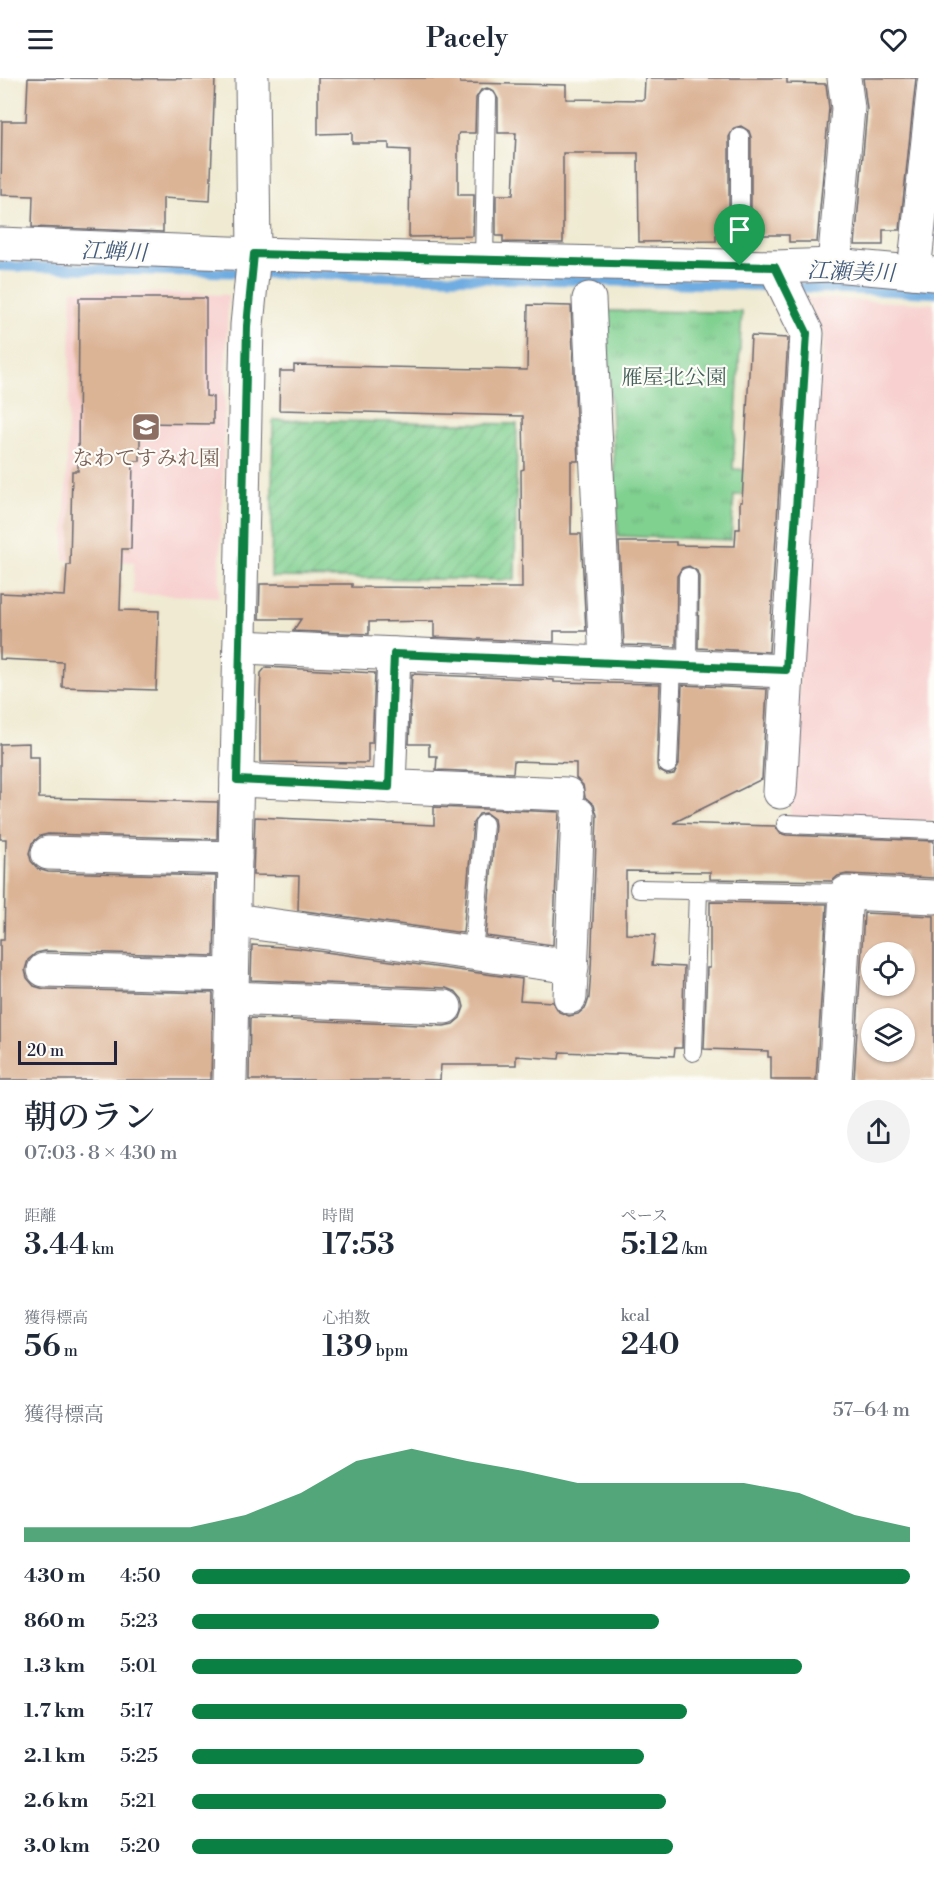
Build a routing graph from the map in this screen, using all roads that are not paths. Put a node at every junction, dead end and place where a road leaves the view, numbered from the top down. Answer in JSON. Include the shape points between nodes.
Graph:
{"nodes":[{"id":1,"x":252,"y":78,"type":"edge"},
{"id":2,"x":844,"y":78,"type":"edge"},
{"id":3,"x":934,"y":83,"type":"edge"},
{"id":4,"x":488,"y":99,"type":"dead end"},
{"id":5,"x":740,"y":137,"type":"dead end"},
{"id":6,"x":0,"y":244,"type":"edge"},
{"id":7,"x":254,"y":254,"type":"junction"},
{"id":8,"x":484,"y":260,"type":"junction"},
{"id":9,"x":834,"y":265,"type":"junction"},
{"id":10,"x":740,"y":266,"type":"junction"},
{"id":11,"x":775,"y":267,"type":"junction"},
{"id":12,"x":924,"y":273,"type":"edge"},
{"id":13,"x":589,"y":299,"type":"dead end"},
{"id":14,"x":688,"y":578,"type":"dead end"},
{"id":15,"x":240,"y":647,"type":"junction"},
{"id":16,"x":394,"y":654,"type":"junction"},
{"id":17,"x":606,"y":663,"type":"junction"},
{"id":18,"x":679,"y":666,"type":"junction"},
{"id":19,"x":786,"y":670,"type":"junction"},
{"id":20,"x":668,"y":764,"type":"dead end"},
{"id":21,"x":237,"y":780,"type":"junction"},
{"id":22,"x":389,"y":787,"type":"junction"},
{"id":23,"x":780,"y":792,"type":"dead end"},
{"id":24,"x":484,"y":824,"type":"dead end"},
{"id":25,"x":786,"y":824,"type":"dead end"},
{"id":26,"x":934,"y":830,"type":"edge"},
{"id":27,"x":48,"y":853,"type":"dead end"},
{"id":28,"x":235,"y":858,"type":"junction"},
{"id":29,"x":639,"y":889,"type":"dead end"},
{"id":30,"x":698,"y":890,"type":"junction"},
{"id":31,"x":846,"y":893,"type":"junction"},
{"id":32,"x":934,"y":897,"type":"edge"},
{"id":33,"x":234,"y":920,"type":"junction"},
{"id":34,"x":473,"y":954,"type":"junction"},
{"id":35,"x":44,"y":970,"type":"dead end"},
{"id":36,"x":232,"y":987,"type":"junction"},
{"id":37,"x":444,"y":1007,"type":"dead end"},
{"id":38,"x":693,"y":1052,"type":"dead end"},
{"id":39,"x":230,"y":1080,"type":"edge"},
{"id":40,"x":835,"y":1080,"type":"edge"}],
"edges":[{"from":1,"to":7,"type":"street"},
{"from":2,"to":9,"type":"street","via":[[848,108]]},
{"from":3,"to":12,"type":"street"},
{"from":4,"to":8,"type":"lane"},
{"from":5,"to":10,"type":"lane"},
{"from":6,"to":7,"type":"street"},
{"from":7,"to":8,"type":"street"},
{"from":7,"to":15,"type":"street","via":[[247,326]]},
{"from":8,"to":10,"type":"street"},
{"from":9,"to":11,"type":"street"},
{"from":9,"to":12,"type":"street"},
{"from":10,"to":11,"type":"street"},
{"from":11,"to":19,"type":"street","via":[[807,333]]},
{"from":13,"to":17,"type":"street"},
{"from":14,"to":18,"type":"lane"},
{"from":15,"to":16,"type":"street"},
{"from":15,"to":21,"type":"street"},
{"from":16,"to":17,"type":"street"},
{"from":16,"to":22,"type":"street"},
{"from":17,"to":18,"type":"street"},
{"from":18,"to":19,"type":"street"},
{"from":18,"to":20,"type":"lane"},
{"from":19,"to":23,"type":"street"},
{"from":21,"to":22,"type":"street"},
{"from":21,"to":28,"type":"street"},
{"from":22,"to":34,"type":"street","via":[[573,804],[571,982]]},
{"from":24,"to":34,"type":"lane"},
{"from":25,"to":26,"type":"lane"},
{"from":27,"to":28,"type":"street"},
{"from":28,"to":33,"type":"street"},
{"from":29,"to":30,"type":"lane"},
{"from":30,"to":31,"type":"lane"},
{"from":30,"to":38,"type":"lane"},
{"from":31,"to":32,"type":"street"},
{"from":31,"to":40,"type":"street"},
{"from":33,"to":34,"type":"street"},
{"from":33,"to":36,"type":"street"},
{"from":35,"to":36,"type":"street"},
{"from":36,"to":37,"type":"street"},
{"from":36,"to":39,"type":"street"}]}
